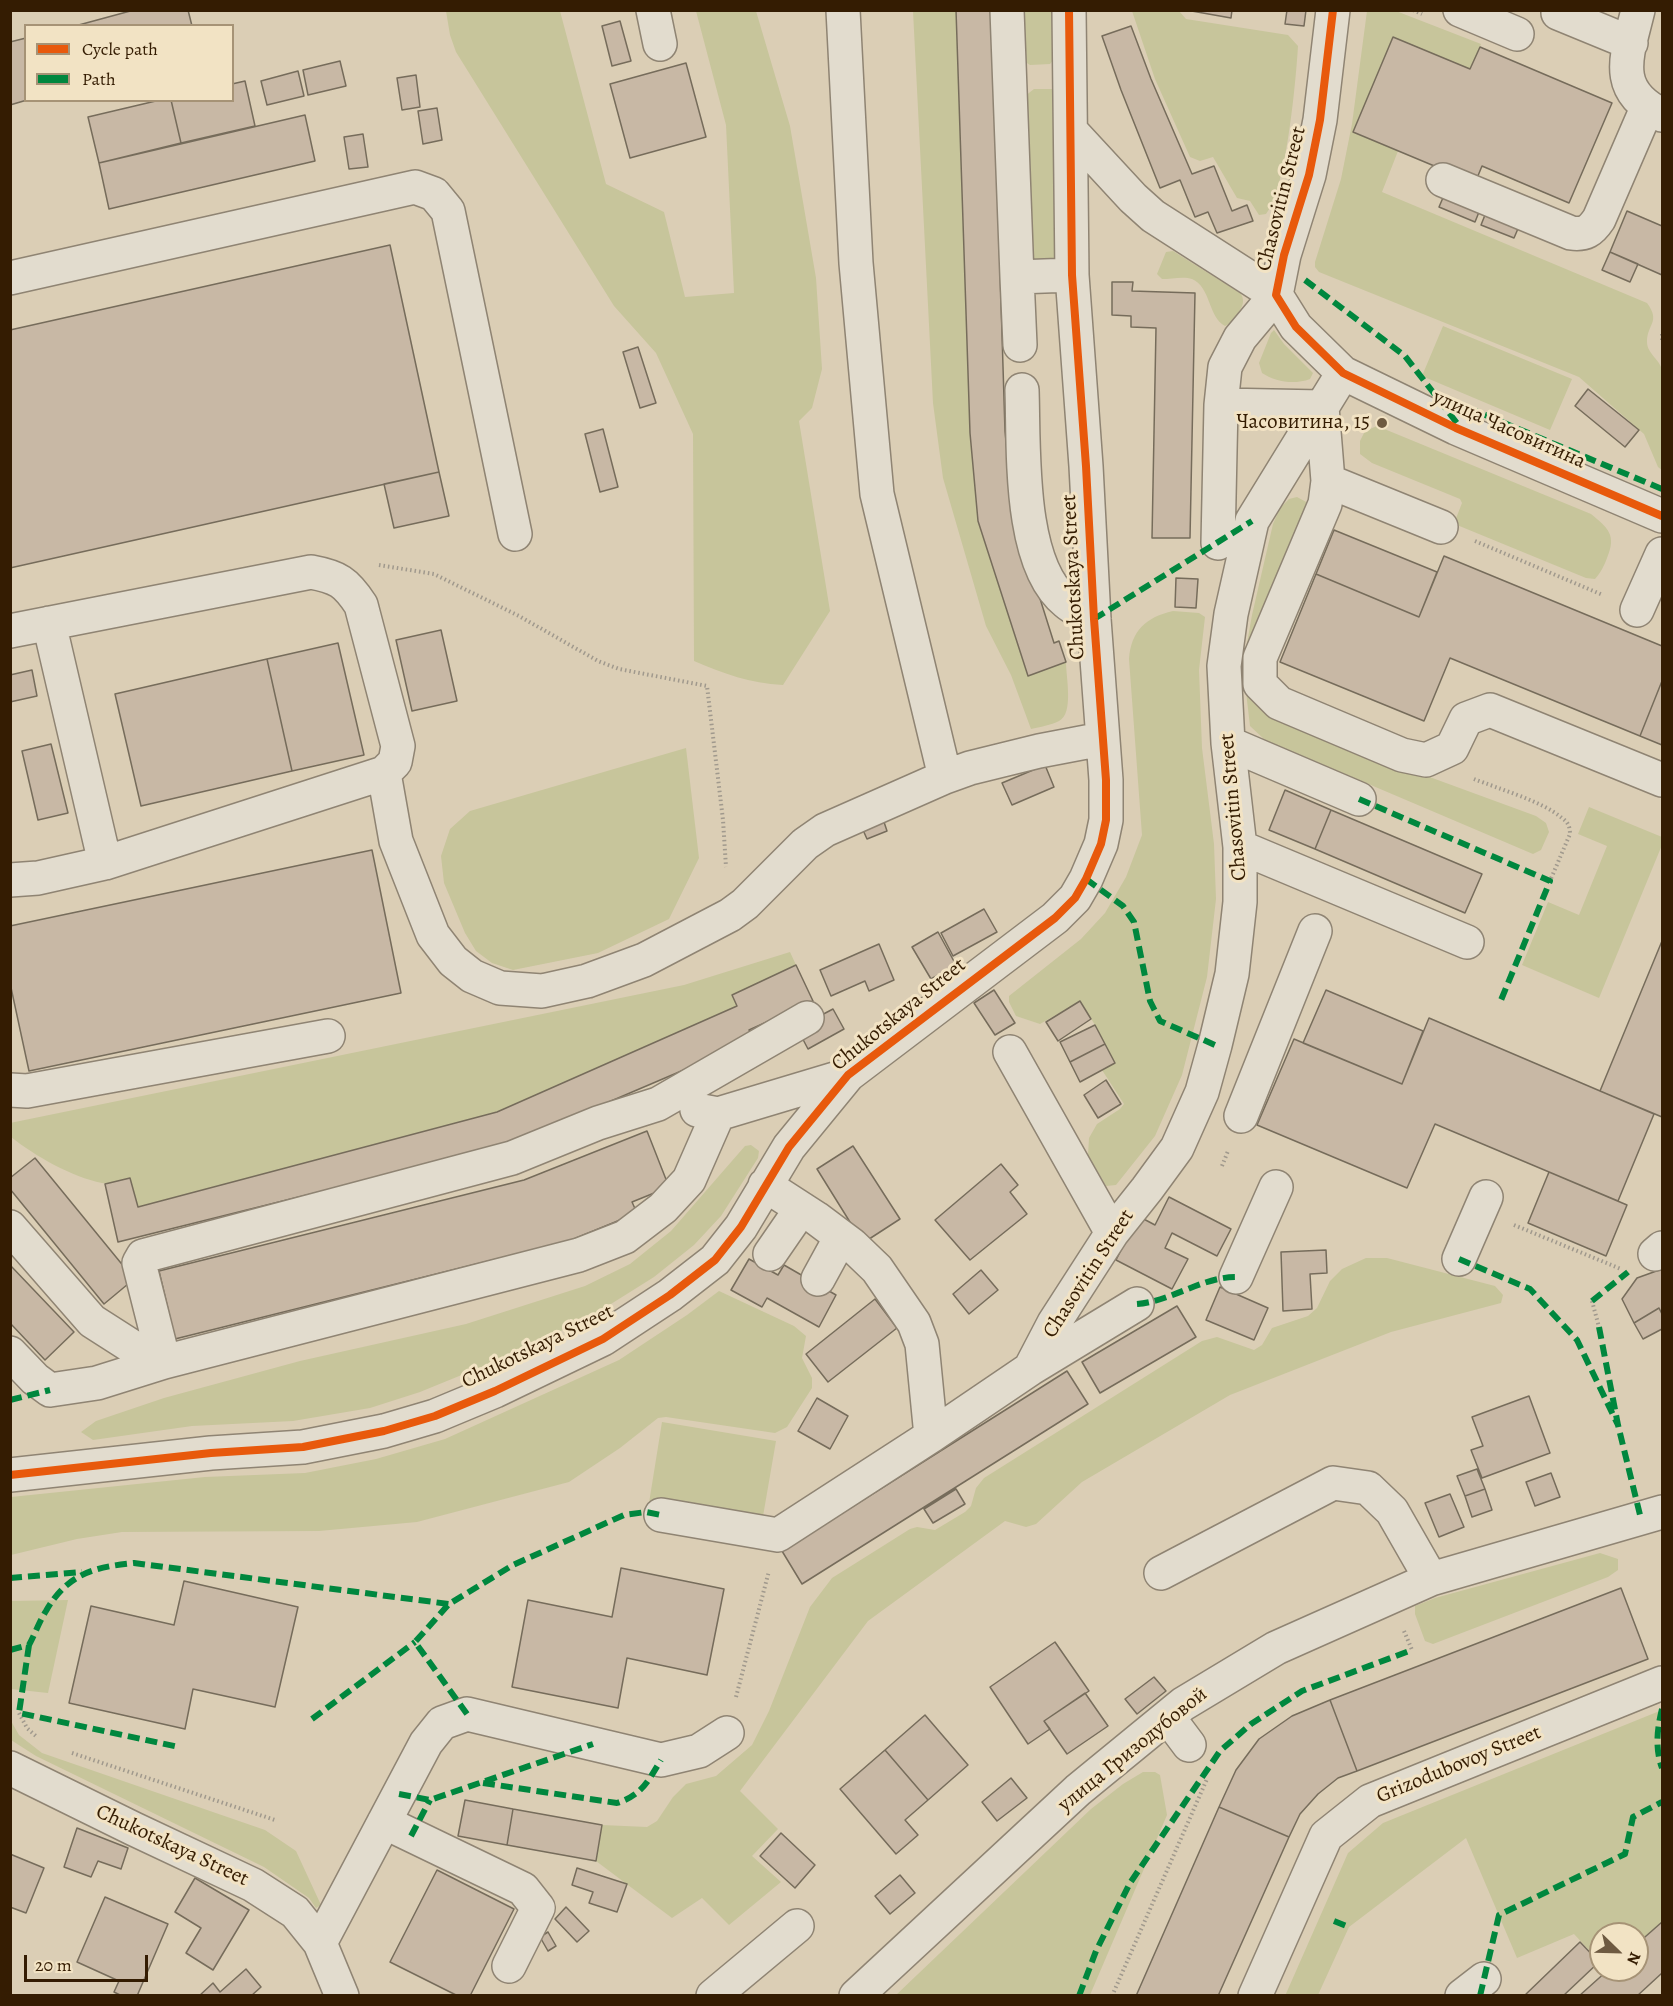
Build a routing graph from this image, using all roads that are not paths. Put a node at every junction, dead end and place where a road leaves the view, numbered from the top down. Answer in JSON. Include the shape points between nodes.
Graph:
{"nodes":[{"id":1,"x":653,"y":10,"type":"edge"},
{"id":2,"x":843,"y":10,"type":"edge"},
{"id":3,"x":1007,"y":10,"type":"edge"},
{"id":4,"x":1069,"y":10,"type":"edge"},
{"id":5,"x":1333,"y":10,"type":"edge"},
{"id":6,"x":1460,"y":10,"type":"edge"},
{"id":7,"x":1638,"y":10,"type":"edge"},
{"id":8,"x":1558,"y":13,"type":"dead end"},
{"id":9,"x":1517,"y":34,"type":"dead end"},
{"id":10,"x":1630,"y":43,"type":"junction"},
{"id":11,"x":660,"y":44,"type":"dead end"},
{"id":12,"x":1655,"y":112,"type":"edge"},
{"id":13,"x":1071,"y":131,"type":"junction"},
{"id":14,"x":1443,"y":180,"type":"dead end"},
{"id":15,"x":1072,"y":275,"type":"junction"},
{"id":16,"x":1017,"y":277,"type":"junction"},
{"id":17,"x":10,"y":278,"type":"edge"},
{"id":18,"x":1276,"y":295,"type":"junction"},
{"id":19,"x":1020,"y":345,"type":"dead end"},
{"id":20,"x":1343,"y":372,"type":"junction"},
{"id":21,"x":1022,"y":390,"type":"dead end"},
{"id":22,"x":1221,"y":405,"type":"junction"},
{"id":23,"x":1322,"y":407,"type":"junction"},
{"id":24,"x":1328,"y":480,"type":"junction"},
{"id":25,"x":1662,"y":516,"type":"edge"},
{"id":26,"x":1441,"y":527,"type":"road end"},
{"id":27,"x":515,"y":534,"type":"dead end"},
{"id":28,"x":1218,"y":543,"type":"dead end"},
{"id":29,"x":1662,"y":554,"type":"edge"},
{"id":30,"x":1637,"y":610,"type":"road end"},
{"id":31,"x":1094,"y":619,"type":"junction"},
{"id":32,"x":49,"y":623,"type":"junction"},
{"id":33,"x":10,"y":631,"type":"edge"},
{"id":34,"x":1102,"y":739,"type":"junction"},
{"id":35,"x":1228,"y":743,"type":"junction"},
{"id":36,"x":384,"y":773,"type":"junction"},
{"id":37,"x":945,"y":777,"type":"junction"},
{"id":38,"x":1662,"y":780,"type":"edge"},
{"id":39,"x":1359,"y":799,"type":"dead end"},
{"id":40,"x":1240,"y":848,"type":"junction"},
{"id":41,"x":105,"y":863,"type":"junction"},
{"id":42,"x":10,"y":880,"type":"edge"},
{"id":43,"x":1315,"y":931,"type":"dead end"},
{"id":44,"x":1467,"y":942,"type":"dead end"},
{"id":45,"x":807,"y":1018,"type":"dead end"},
{"id":46,"x":328,"y":1036,"type":"dead end"},
{"id":47,"x":1010,"y":1052,"type":"dead end"},
{"id":48,"x":848,"y":1075,"type":"junction"},
{"id":49,"x":10,"y":1090,"type":"edge"},
{"id":50,"x":658,"y":1104,"type":"junction"},
{"id":51,"x":718,"y":1114,"type":"junction"},
{"id":52,"x":1241,"y":1116,"type":"dead end"},
{"id":53,"x":765,"y":1185,"type":"junction"},
{"id":54,"x":1276,"y":1187,"type":"dead end"},
{"id":55,"x":801,"y":1209,"type":"junction"},
{"id":56,"x":1496,"y":1209,"type":"road end"},
{"id":57,"x":10,"y":1227,"type":"edge"},
{"id":58,"x":1112,"y":1233,"type":"junction"},
{"id":59,"x":841,"y":1237,"type":"junction"},
{"id":60,"x":770,"y":1254,"type":"dead end"},
{"id":61,"x":1459,"y":1259,"type":"dead end"},
{"id":62,"x":1236,"y":1276,"type":"dead end"},
{"id":63,"x":818,"y":1279,"type":"dead end"},
{"id":64,"x":1137,"y":1304,"type":"dead end"},
{"id":65,"x":10,"y":1353,"type":"edge"},
{"id":66,"x":164,"y":1362,"type":"junction"},
{"id":67,"x":1030,"y":1369,"type":"junction"},
{"id":68,"x":931,"y":1436,"type":"junction"},
{"id":69,"x":10,"y":1475,"type":"edge"},
{"id":70,"x":1662,"y":1512,"type":"edge"},
{"id":71,"x":661,"y":1515,"type":"dead end"},
{"id":72,"x":1161,"y":1573,"type":"dead end"},
{"id":73,"x":1431,"y":1579,"type":"junction"},
{"id":74,"x":1662,"y":1683,"type":"edge"},
{"id":75,"x":1168,"y":1717,"type":"junction"},
{"id":76,"x":727,"y":1733,"type":"road end"},
{"id":77,"x":1189,"y":1745,"type":"dead end"},
{"id":78,"x":10,"y":1768,"type":"edge"},
{"id":79,"x":384,"y":1822,"type":"junction"},
{"id":80,"x":797,"y":1926,"type":"dead end"},
{"id":81,"x":320,"y":1943,"type":"junction"},
{"id":82,"x":509,"y":1966,"type":"dead end"},
{"id":83,"x":342,"y":1995,"type":"edge"},
{"id":84,"x":713,"y":1995,"type":"edge"},
{"id":85,"x":856,"y":1995,"type":"edge"},
{"id":86,"x":1255,"y":1995,"type":"edge"}],
"edges":[{"from":1,"to":11,"type":"street"},
{"from":2,"to":37,"type":"street","via":[[856,262],[877,494]]},
{"from":3,"to":16,"type":"street"},
{"from":4,"to":13,"type":"street","name":"Chukotskaya Street"},
{"from":5,"to":18,"type":"street","name":"Chasovitin Street","via":[[1320,120]]},
{"from":6,"to":9,"type":"street"},
{"from":7,"to":10,"type":"street"},
{"from":8,"to":10,"type":"street"},
{"from":10,"to":12,"type":"street","via":[[1627,81],[1634,96]]},
{"from":12,"to":14,"type":"street","via":[[1599,219],[1582,234],[1571,233]]},
{"from":13,"to":15,"type":"street","name":"Chukotskaya Street"},
{"from":13,"to":18,"type":"street","via":[[1153,216]]},
{"from":15,"to":16,"type":"street"},
{"from":15,"to":31,"type":"street","name":"Chukotskaya Street"},
{"from":16,"to":19,"type":"street"},
{"from":17,"to":27,"type":"street","via":[[415,187],[434,194],[448,211]]},
{"from":18,"to":20,"type":"street","name":"Chasovitin Street","via":[[1296,327]]},
{"from":18,"to":22,"type":"street","via":[[1240,338],[1225,367]]},
{"from":20,"to":23,"type":"street","name":"Chasovitin Street"},
{"from":20,"to":25,"type":"street","name":"улица Часовитина","via":[[1456,428]]},
{"from":21,"to":31,"type":"street","via":[[1026,509],[1042,571],[1065,602]]},
{"from":22,"to":23,"type":"street"},
{"from":22,"to":28,"type":"street"},
{"from":23,"to":24,"type":"street"},
{"from":23,"to":35,"type":"street","name":"Chasovitin Street","via":[[1252,521],[1224,666]]},
{"from":24,"to":26,"type":"street"},
{"from":24,"to":38,"type":"street","via":[[1324,504],[1260,658],[1260,684],[1279,703],[1402,754],[1426,760],[1452,748],[1466,718],[1490,710]]},
{"from":29,"to":30,"type":"street"},
{"from":31,"to":34,"type":"street","name":"Chukotskaya Street"},
{"from":32,"to":33,"type":"street"},
{"from":32,"to":36,"type":"street","via":[[311,572],[332,576],[349,586],[361,605],[398,746],[395,762]]},
{"from":32,"to":41,"type":"street"},
{"from":34,"to":37,"type":"street","via":[[1039,751]]},
{"from":34,"to":48,"type":"street","name":"Chukotskaya Street","via":[[1106,820],[1094,864],[1075,898],[1055,918]]},
{"from":35,"to":39,"type":"street"},
{"from":35,"to":40,"type":"street","name":"Chasovitin Street"},
{"from":36,"to":37,"type":"street","via":[[396,841],[433,935],[453,961],[472,976],[500,988],[542,991],[587,981],[644,960],[730,915],[825,830]]},
{"from":36,"to":41,"type":"street"},
{"from":40,"to":44,"type":"street"},
{"from":40,"to":58,"type":"street","name":"Chasovitin Street","via":[[1240,902],[1232,974],[1202,1092],[1177,1148]]},
{"from":41,"to":42,"type":"street"},
{"from":43,"to":52,"type":"street"},
{"from":45,"to":50,"type":"street"},
{"from":46,"to":49,"type":"street","via":[[27,1091]]},
{"from":47,"to":58,"type":"street"},
{"from":48,"to":51,"type":"street"},
{"from":48,"to":53,"type":"street","name":"Chukotskaya Street","via":[[789,1147]]},
{"from":50,"to":51,"type":"street"},
{"from":50,"to":66,"type":"street","via":[[512,1158],[143,1256],[139,1263]]},
{"from":51,"to":66,"type":"street","via":[[689,1180],[663,1208],[625,1238],[579,1255]]},
{"from":53,"to":55,"type":"street"},
{"from":53,"to":69,"type":"street","name":"Chukotskaya Street","via":[[741,1227],[715,1260],[670,1295],[603,1339],[435,1416],[303,1447]]},
{"from":54,"to":62,"type":"street"},
{"from":55,"to":59,"type":"street"},
{"from":55,"to":60,"type":"street"},
{"from":56,"to":61,"type":"street"},
{"from":57,"to":66,"type":"street","via":[[92,1321],[142,1353]]},
{"from":58,"to":67,"type":"street","name":"Chasovitin Street","via":[[1054,1323]]},
{"from":59,"to":63,"type":"street"},
{"from":59,"to":68,"type":"street","via":[[877,1269],[919,1333]]},
{"from":64,"to":67,"type":"street"},
{"from":65,"to":66,"type":"street","via":[[50,1390],[97,1383]]},
{"from":67,"to":68,"type":"street","name":"Chasovitin Street"},
{"from":68,"to":71,"type":"street","name":"Chasovitin Street","via":[[778,1535]]},
{"from":70,"to":73,"type":"street","name":"улица Гризодубовой"},
{"from":72,"to":73,"type":"street","via":[[1333,1483],[1368,1488],[1392,1511]]},
{"from":73,"to":75,"type":"street","name":"улица Гризодубовой","via":[[1276,1648]]},
{"from":74,"to":86,"type":"street","name":"Grizodubovoy Street","via":[[1370,1801],[1326,1836]]},
{"from":75,"to":77,"type":"street"},
{"from":75,"to":85,"type":"street","name":"улица Гризодубовой","via":[[1078,1790]]},
{"from":76,"to":79,"type":"street","via":[[699,1751],[661,1760],[467,1714],[442,1724],[426,1743]]},
{"from":78,"to":81,"type":"street","name":"Chukotskaya Street","via":[[253,1885],[295,1912]]},
{"from":79,"to":81,"type":"street"},
{"from":79,"to":82,"type":"street","via":[[523,1889],[538,1908]]},
{"from":80,"to":84,"type":"street"},
{"from":81,"to":83,"type":"street","name":"Chukotskaya Street"}]}
